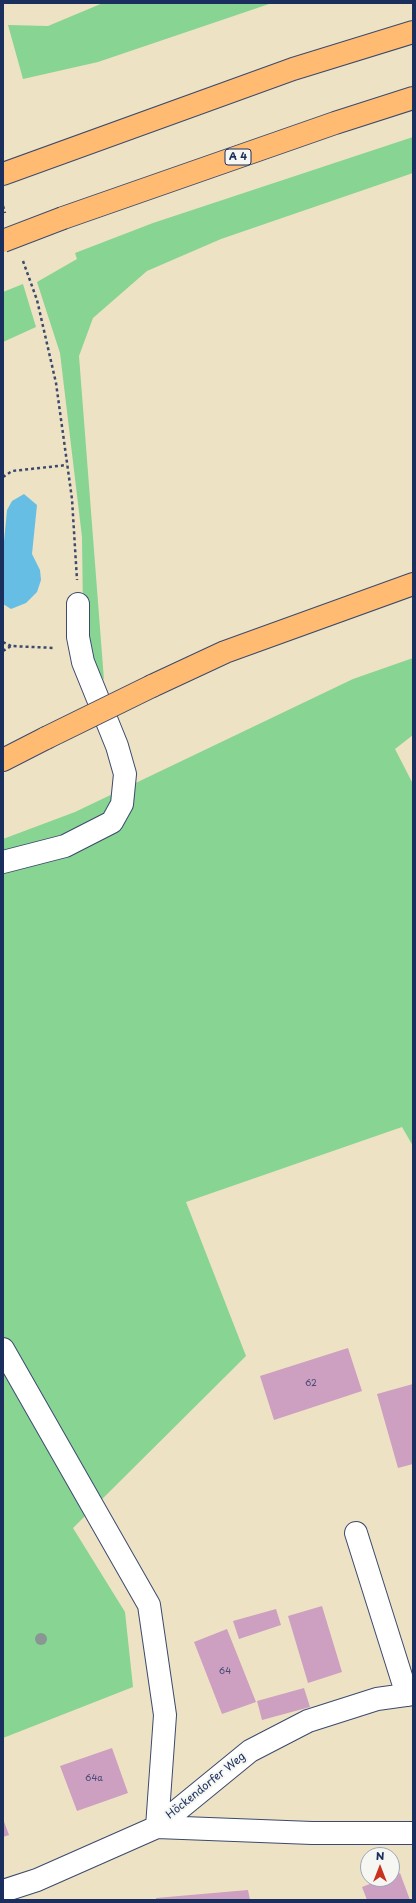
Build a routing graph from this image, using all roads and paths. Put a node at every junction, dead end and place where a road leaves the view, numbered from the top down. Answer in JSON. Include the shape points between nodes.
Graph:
{"nodes":[{"id":1,"x":413,"y":32,"type":"edge"},
{"id":2,"x":413,"y":98,"type":"edge"},
{"id":3,"x":3,"y":174,"type":"edge"},
{"id":4,"x":3,"y":206,"type":"edge"},
{"id":5,"x":6,"y":214,"type":"dead end"},
{"id":6,"x":3,"y":241,"type":"edge"},
{"id":7,"x":21,"y":257,"type":"dead end"},
{"id":8,"x":67,"y":465,"type":"junction"},
{"id":9,"x":3,"y":477,"type":"edge"},
{"id":10,"x":413,"y":584,"type":"edge"},
{"id":11,"x":78,"y":604,"type":"joint"},
{"id":12,"x":3,"y":642,"type":"edge"},
{"id":13,"x":11,"y":646,"type":"junction"},
{"id":14,"x":81,"y":650,"type":"junction"},
{"id":15,"x":3,"y":651,"type":"edge"},
{"id":16,"x":3,"y":760,"type":"edge"},
{"id":17,"x":3,"y":862,"type":"edge"},
{"id":18,"x":3,"y":1349,"type":"edge"},
{"id":19,"x":356,"y":1533,"type":"dead end"},
{"id":20,"x":410,"y":1694,"type":"edge"},
{"id":21,"x":157,"y":1827,"type":"junction"},
{"id":22,"x":413,"y":1833,"type":"edge"},
{"id":23,"x":3,"y":1891,"type":"edge"}],
"edges":[{"from":1,"to":3,"type":"main road","via":[[293,70]]},
{"from":2,"to":6,"type":"main road","number":"A 4","bridge":true,"via":[[335,123]]},
{"from":4,"to":5,"type":"path"},
{"from":7,"to":8,"type":"path","via":[[37,300],[54,375]]},
{"from":8,"to":9,"type":"path","via":[[12,471]]},
{"from":8,"to":11,"type":"path","via":[[72,499]]},
{"from":10,"to":16,"type":"main road","bridge":true,"via":[[225,652]]},
{"from":11,"to":14,"type":"street","via":[[78,638]]},
{"from":12,"to":13,"type":"path"},
{"from":13,"to":14,"type":"path"},
{"from":13,"to":15,"type":"path"},
{"from":14,"to":17,"type":"street","via":[[83,662],[126,774],[122,804],[112,822],[65,846]]},
{"from":18,"to":21,"type":"street","via":[[149,1605],[165,1715]]},
{"from":19,"to":20,"type":"street"},
{"from":20,"to":21,"type":"street","name":"Höckendorfer Weg","via":[[377,1698],[308,1721],[250,1751]]},
{"from":21,"to":22,"type":"street","via":[[312,1833]]},
{"from":21,"to":23,"type":"street","name":"Höckendorfer Weg","via":[[37,1880]]}]}
